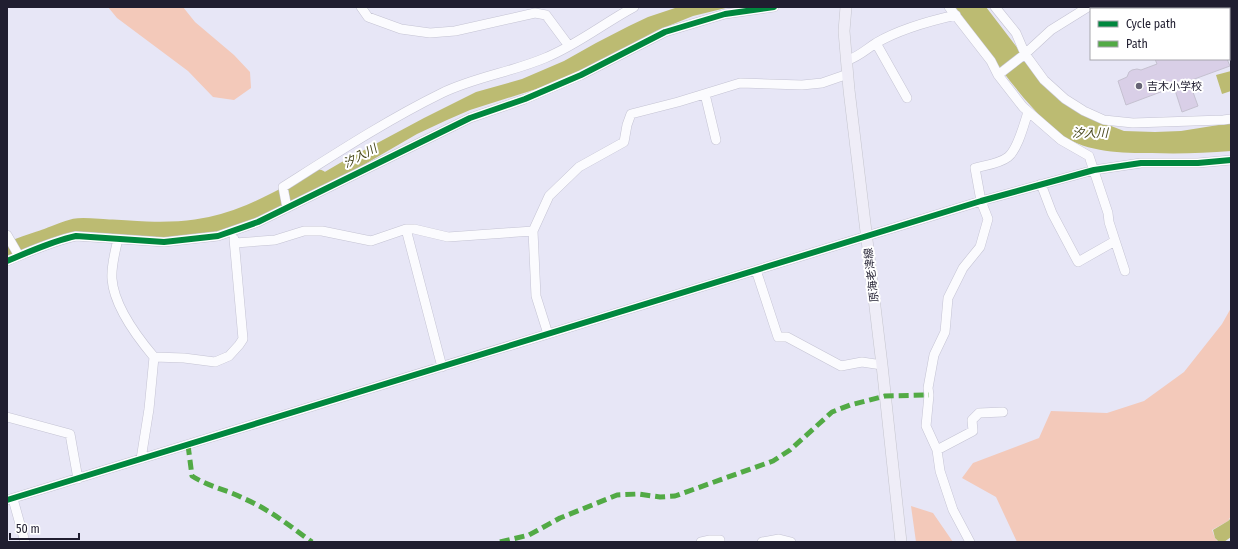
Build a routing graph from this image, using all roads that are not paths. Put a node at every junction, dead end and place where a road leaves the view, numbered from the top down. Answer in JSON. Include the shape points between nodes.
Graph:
{"nodes":[{"id":1,"x":361,"y":7,"type":"edge"},
{"id":2,"x":634,"y":7,"type":"edge"},
{"id":3,"x":774,"y":7,"type":"edge"},
{"id":4,"x":846,"y":7,"type":"edge"},
{"id":5,"x":949,"y":7,"type":"edge"},
{"id":6,"x":995,"y":7,"type":"edge"},
{"id":7,"x":1088,"y":7,"type":"edge"},
{"id":8,"x":956,"y":15,"type":"junction"},
{"id":9,"x":876,"y":43,"type":"junction"},
{"id":10,"x":569,"y":46,"type":"junction"},
{"id":11,"x":1024,"y":54,"type":"junction"},
{"id":12,"x":846,"y":61,"type":"junction"},
{"id":13,"x":848,"y":74,"type":"junction"},
{"id":14,"x":998,"y":75,"type":"junction"},
{"id":15,"x":705,"y":94,"type":"junction"},
{"id":16,"x":907,"y":98,"type":"dead end"},
{"id":17,"x":1028,"y":112,"type":"junction"},
{"id":18,"x":1231,"y":119,"type":"edge"},
{"id":19,"x":716,"y":140,"type":"dead end"},
{"id":20,"x":1231,"y":160,"type":"edge"},
{"id":21,"x":1094,"y":170,"type":"junction"},
{"id":22,"x":1042,"y":184,"type":"junction"},
{"id":23,"x":981,"y":201,"type":"junction"},
{"id":24,"x":287,"y":208,"type":"junction"},
{"id":25,"x":406,"y":229,"type":"junction"},
{"id":26,"x":533,"y":231,"type":"junction"},
{"id":27,"x":233,"y":232,"type":"junction"},
{"id":28,"x":7,"y":235,"type":"edge"},
{"id":29,"x":867,"y":236,"type":"junction"},
{"id":30,"x":118,"y":239,"type":"junction"},
{"id":31,"x":1115,"y":241,"type":"junction"},
{"id":32,"x":235,"y":244,"type":"junction"},
{"id":33,"x":19,"y":256,"type":"junction"},
{"id":34,"x":7,"y":262,"type":"edge"},
{"id":35,"x":756,"y":270,"type":"junction"},
{"id":36,"x":1125,"y":271,"type":"dead end"},
{"id":37,"x":548,"y":334,"type":"junction"},
{"id":38,"x":154,"y":358,"type":"junction"},
{"id":39,"x":882,"y":365,"type":"junction"},
{"id":40,"x":442,"y":367,"type":"junction"},
{"id":41,"x":1003,"y":412,"type":"dead end"},
{"id":42,"x":7,"y":417,"type":"edge"},
{"id":43,"x":937,"y":450,"type":"junction"},
{"id":44,"x":140,"y":459,"type":"junction"},
{"id":45,"x":78,"y":479,"type":"junction"},
{"id":46,"x":10,"y":500,"type":"edge"},
{"id":47,"x":723,"y":541,"type":"edge"},
{"id":48,"x":25,"y":542,"type":"edge"},
{"id":49,"x":701,"y":542,"type":"edge"},
{"id":50,"x":762,"y":542,"type":"edge"},
{"id":51,"x":791,"y":542,"type":"edge"},
{"id":52,"x":901,"y":542,"type":"edge"},
{"id":53,"x":970,"y":542,"type":"edge"}],
"edges":[{"from":1,"to":10,"type":"street","via":[[368,17],[401,29],[430,33],[455,31],[535,13],[546,15]]},
{"from":2,"to":10,"type":"street"},
{"from":3,"to":24,"type":"street","via":[[725,14],[665,32],[581,75],[470,118]]},
{"from":4,"to":12,"type":"main road","name":"原海老津線"},
{"from":5,"to":8,"type":"street"},
{"from":6,"to":11,"type":"street","via":[[1016,34]]},
{"from":7,"to":11,"type":"street","via":[[1051,30]]},
{"from":8,"to":9,"type":"street","via":[[932,20]]},
{"from":8,"to":14,"type":"street","via":[[991,61]]},
{"from":9,"to":12,"type":"street","via":[[858,57]]},
{"from":9,"to":16,"type":"street"},
{"from":10,"to":24,"type":"street","via":[[547,58],[443,92],[389,120],[283,186]]},
{"from":11,"to":14,"type":"street"},
{"from":11,"to":18,"type":"street","via":[[1044,80],[1065,99],[1104,120],[1133,123]]},
{"from":12,"to":13,"type":"main road","name":"原海老津線"},
{"from":13,"to":15,"type":"street","via":[[822,83],[802,85],[740,83]]},
{"from":13,"to":29,"type":"main road","name":"原海老津線"},
{"from":14,"to":17,"type":"street"},
{"from":15,"to":19,"type":"street"},
{"from":15,"to":26,"type":"street","via":[[631,114],[624,142],[579,167],[559,186],[549,196]]},
{"from":17,"to":21,"type":"street","via":[[1061,140],[1090,156]]},
{"from":17,"to":23,"type":"street","via":[[1014,151],[1001,161],[975,168]]},
{"from":20,"to":21,"type":"street","via":[[1141,163]]},
{"from":21,"to":22,"type":"street"},
{"from":21,"to":31,"type":"street"},
{"from":22,"to":23,"type":"street"},
{"from":22,"to":31,"type":"street","via":[[1052,213],[1078,262]]},
{"from":23,"to":29,"type":"street"},
{"from":23,"to":43,"type":"street","via":[[988,219],[980,247],[963,268],[948,298],[945,332],[934,355],[928,388],[926,426]]},
{"from":24,"to":27,"type":"street"},
{"from":25,"to":26,"type":"street","via":[[448,237]]},
{"from":25,"to":32,"type":"street","via":[[372,240],[322,231],[304,231],[275,240]]},
{"from":25,"to":40,"type":"street"},
{"from":26,"to":37,"type":"street","via":[[536,296]]},
{"from":27,"to":30,"type":"street","via":[[164,242]]},
{"from":27,"to":32,"type":"street"},
{"from":28,"to":33,"type":"street"},
{"from":29,"to":35,"type":"street"},
{"from":29,"to":39,"type":"main road","name":"原海老津線"},
{"from":30,"to":33,"type":"street","via":[[76,236]]},
{"from":30,"to":38,"type":"street","via":[[112,280],[116,294],[134,332]]},
{"from":31,"to":36,"type":"street"},
{"from":32,"to":38,"type":"street","via":[[243,339],[239,345],[229,356],[215,362]]},
{"from":33,"to":34,"type":"street"},
{"from":35,"to":37,"type":"street"},
{"from":35,"to":39,"type":"street","via":[[778,337],[787,337],[841,366],[862,362]]},
{"from":37,"to":40,"type":"street"},
{"from":38,"to":44,"type":"street"},
{"from":39,"to":52,"type":"main road","name":"原海老津線"},
{"from":40,"to":44,"type":"street"},
{"from":41,"to":43,"type":"street","via":[[979,413],[972,420],[973,431]]},
{"from":42,"to":45,"type":"street","via":[[70,434]]},
{"from":43,"to":53,"type":"street","via":[[940,470],[953,510]]},
{"from":44,"to":45,"type":"street"},
{"from":45,"to":46,"type":"street"},
{"from":46,"to":48,"type":"street"},
{"from":47,"to":49,"type":"street"},
{"from":50,"to":51,"type":"street","via":[[780,539]]}]}
